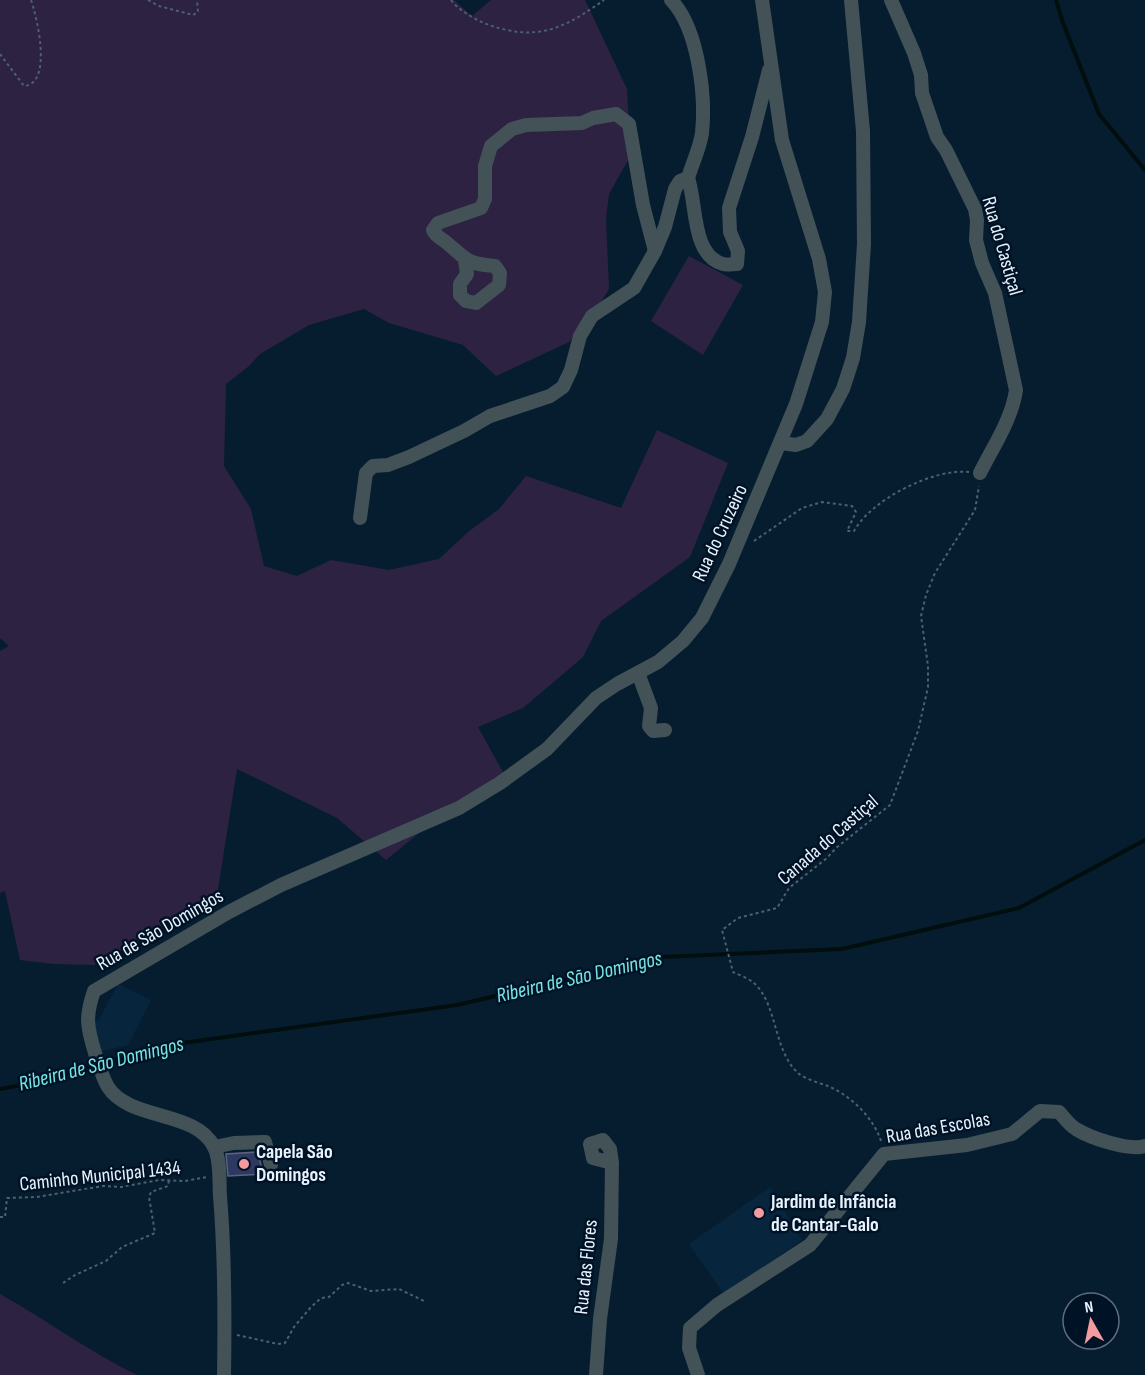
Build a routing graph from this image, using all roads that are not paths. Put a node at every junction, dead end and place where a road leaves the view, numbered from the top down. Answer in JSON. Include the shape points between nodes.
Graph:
{"nodes":[{"id":1,"x":671,"y":0,"type":"edge"},
{"id":2,"x":762,"y":0,"type":"edge"},
{"id":3,"x":851,"y":0,"type":"edge"},
{"id":4,"x":891,"y":0,"type":"edge"},
{"id":5,"x":770,"y":65,"type":"junction"},
{"id":6,"x":688,"y":178,"type":"junction"},
{"id":7,"x":655,"y":251,"type":"junction"},
{"id":8,"x":465,"y":260,"type":"dead end"},
{"id":9,"x":781,"y":443,"type":"junction"},
{"id":10,"x":980,"y":476,"type":"road end"},
{"id":11,"x":360,"y":518,"type":"dead end"},
{"id":12,"x":639,"y":673,"type":"junction"},
{"id":13,"x":664,"y":729,"type":"dead end"},
{"id":14,"x":365,"y":849,"type":"joint"},
{"id":15,"x":1145,"y":1146,"type":"edge"},
{"id":16,"x":214,"y":1147,"type":"junction"},
{"id":17,"x":612,"y":1163,"type":"dead end"},
{"id":18,"x":271,"y":1165,"type":"dead end"},
{"id":19,"x":224,"y":1375,"type":"edge"},
{"id":20,"x":596,"y":1375,"type":"edge"},
{"id":21,"x":698,"y":1375,"type":"edge"}],
"edges":[{"from":1,"to":6,"type":"street","via":[[679,8],[698,57],[702,135]]},
{"from":2,"to":5,"type":"street","name":"Rua do Cruzeiro"},
{"from":3,"to":9,"type":"street","via":[[863,131],[864,244],[859,322],[843,389],[827,419],[807,441],[796,445]]},
{"from":4,"to":10,"type":"street","name":"Rua do Castiçal","via":[[914,53],[937,137],[975,209],[976,240],[995,293],[1016,390],[1015,401]]},
{"from":5,"to":6,"type":"street","via":[[729,208],[737,264],[722,264],[705,251]]},
{"from":5,"to":9,"type":"street","name":"Rua do Cruzeiro","via":[[782,140],[819,259],[825,292],[822,322]]},
{"from":6,"to":7,"type":"street","via":[[675,189]]},
{"from":7,"to":8,"type":"street","via":[[629,124],[616,114],[582,123],[526,125],[512,129],[491,146],[485,166],[486,199],[481,208],[438,223],[433,230],[435,236]]},
{"from":7,"to":11,"type":"street","via":[[634,288],[591,316],[563,387],[550,396],[490,416],[409,457],[373,466],[366,473]]},
{"from":9,"to":12,"type":"street","name":"Rua do Cruzeiro","via":[[702,618],[667,655]]},
{"from":12,"to":13,"type":"street","via":[[651,708],[650,726],[653,731]]},
{"from":12,"to":14,"type":"street","name":"Rua do Cruzeiro","via":[[596,698],[547,749],[500,783],[459,808]]},
{"from":14,"to":16,"type":"street","name":"Rua de São Domingos","via":[[229,912],[94,991],[88,1009],[88,1029],[109,1089],[137,1107],[203,1133]]},
{"from":15,"to":21,"type":"street","name":"Rua das Escolas","via":[[1138,1148],[1094,1137],[1075,1129],[1059,1112],[1040,1111],[1012,1134],[967,1145],[884,1154],[810,1245],[717,1305],[690,1328],[689,1348]]},
{"from":16,"to":18,"type":"street","via":[[266,1142]]},
{"from":16,"to":19,"type":"street","via":[[224,1245]]},
{"from":17,"to":20,"type":"street","name":"Rua das Flores","via":[[611,1239]]}]}
